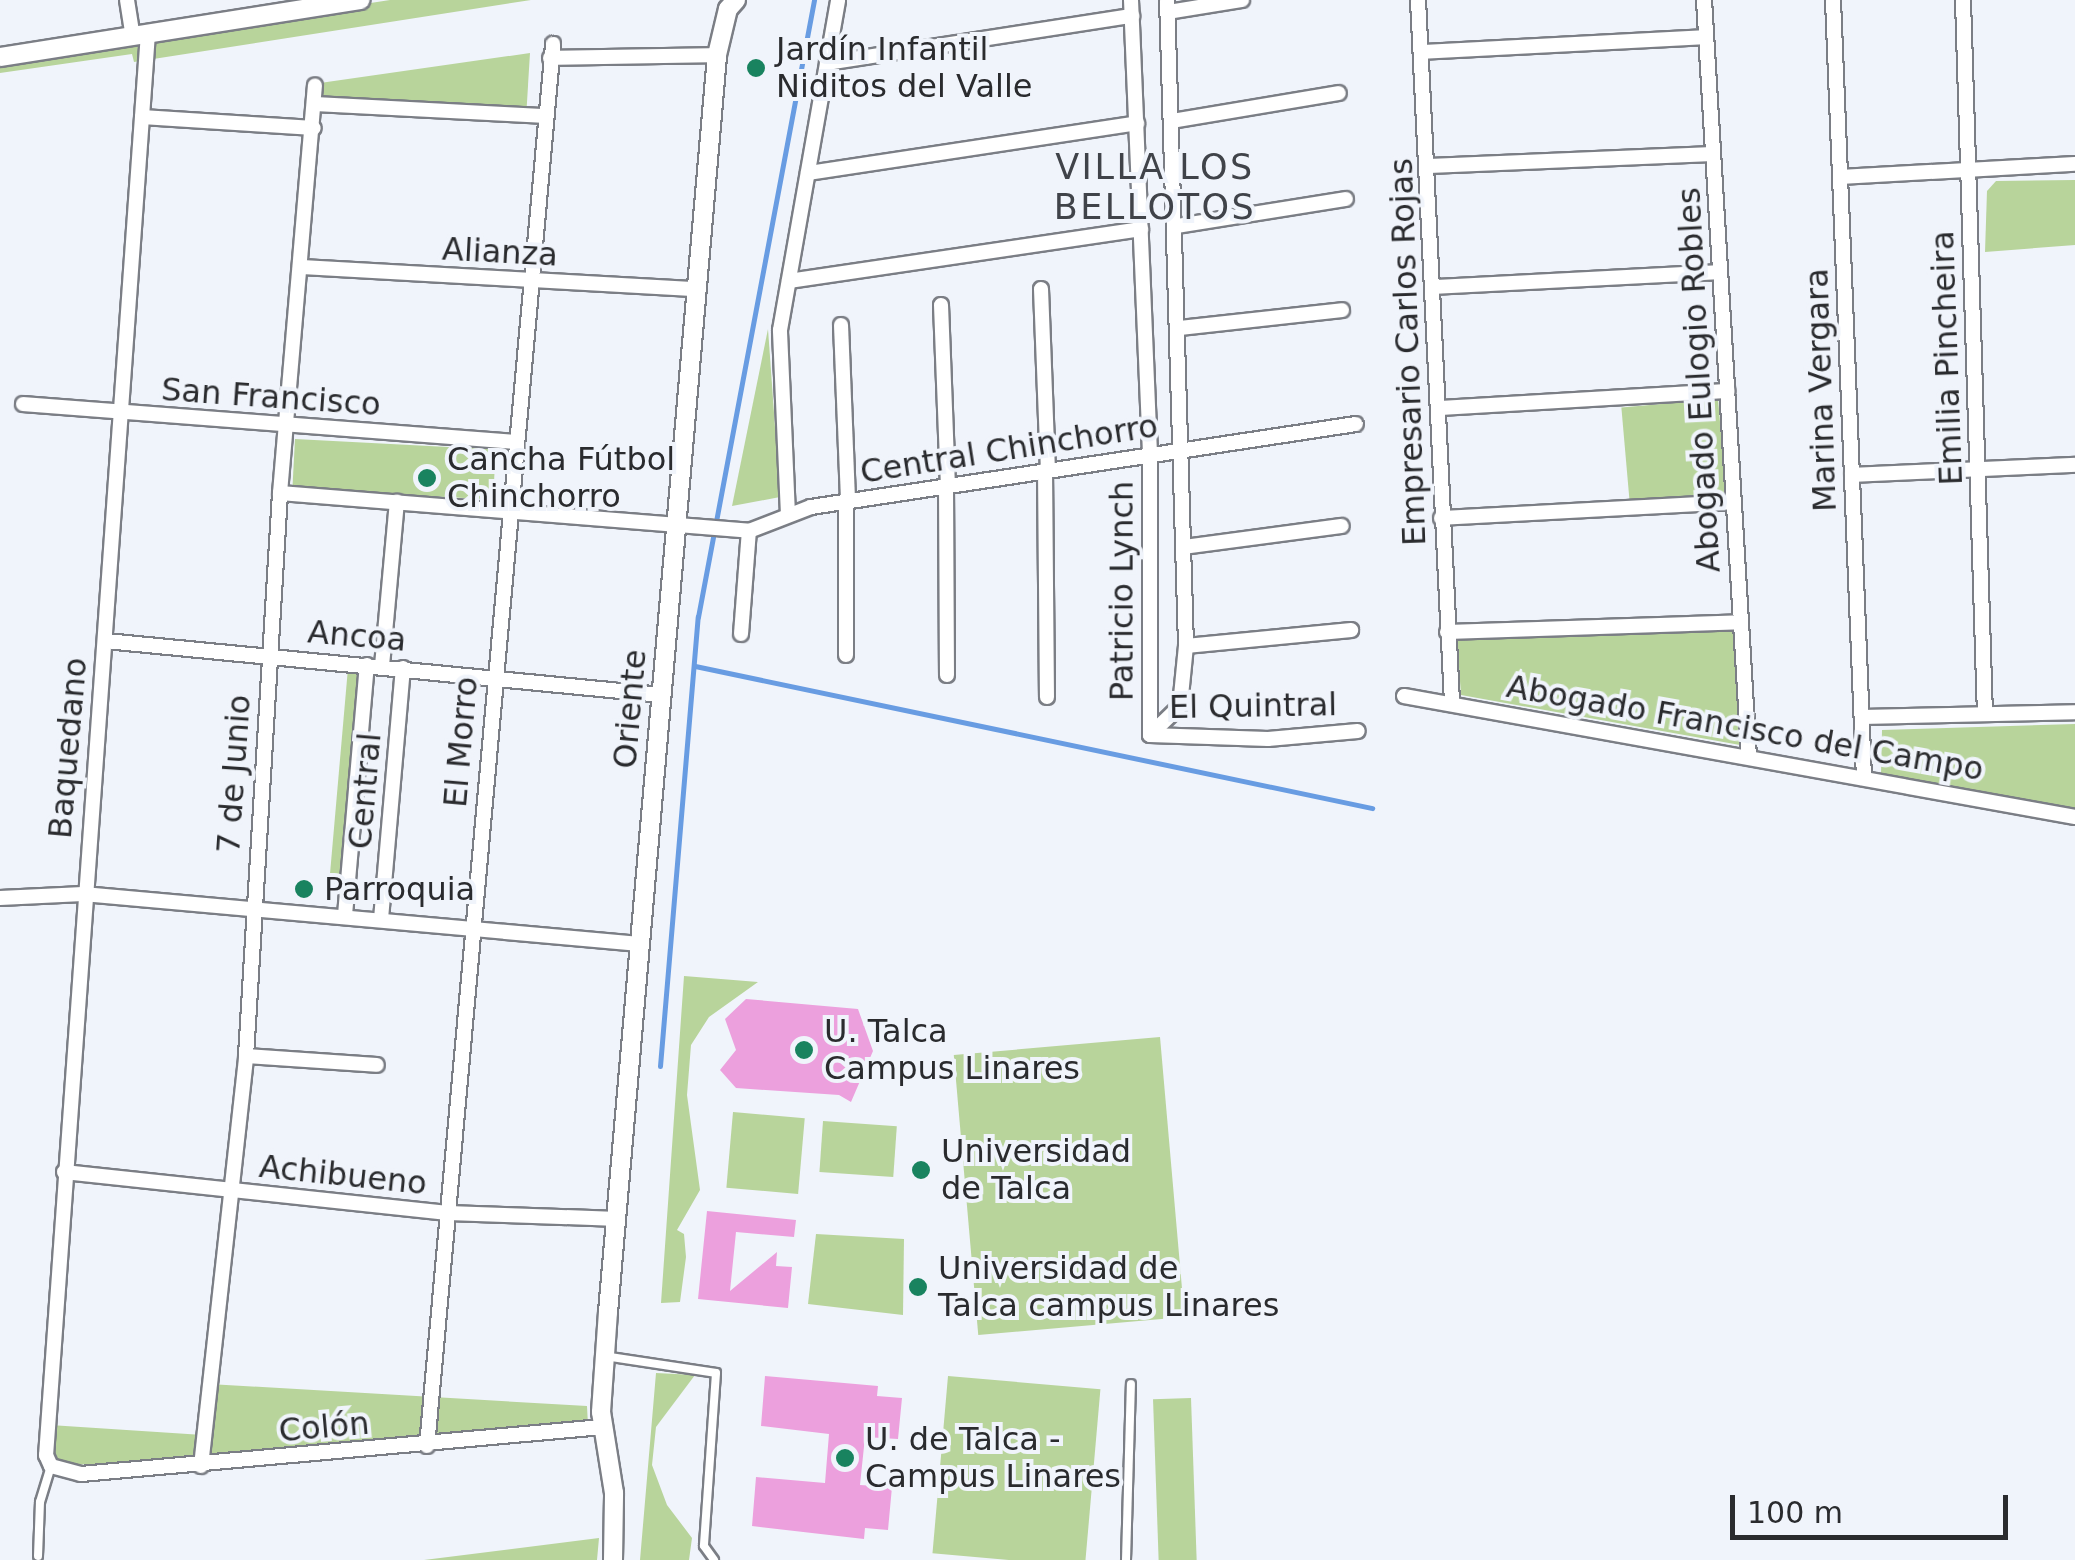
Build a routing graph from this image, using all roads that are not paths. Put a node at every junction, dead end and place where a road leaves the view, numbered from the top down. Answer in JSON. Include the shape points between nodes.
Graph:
{"nodes":[{"id":1,"x":127,"y":0,"type":"edge"},
{"id":2,"x":360,"y":0,"type":"edge"},
{"id":3,"x":736,"y":0,"type":"edge"},
{"id":4,"x":838,"y":0,"type":"edge"},
{"id":5,"x":1131,"y":0,"type":"edge"},
{"id":6,"x":1242,"y":0,"type":"edge"},
{"id":7,"x":1418,"y":0,"type":"edge"},
{"id":8,"x":1704,"y":0,"type":"edge"},
{"id":9,"x":1833,"y":0,"type":"edge"},
{"id":10,"x":1962,"y":0,"type":"edge"},
{"id":11,"x":1168,"y":6,"type":"edge"},
{"id":12,"x":1132,"y":16,"type":"junction"},
{"id":13,"x":140,"y":35,"type":"junction"},
{"id":14,"x":1706,"y":37,"type":"junction"},
{"id":15,"x":1421,"y":52,"type":"junction"},
{"id":16,"x":718,"y":56,"type":"junction"},
{"id":17,"x":0,"y":57,"type":"edge"},
{"id":18,"x":827,"y":63,"type":"junction"},
{"id":19,"x":315,"y":85,"type":"dead end"},
{"id":20,"x":1339,"y":94,"type":"dead end"},
{"id":21,"x":315,"y":104,"type":"junction"},
{"id":22,"x":542,"y":116,"type":"junction"},
{"id":23,"x":142,"y":117,"type":"junction"},
{"id":24,"x":1172,"y":122,"type":"junction"},
{"id":25,"x":1136,"y":124,"type":"junction"},
{"id":26,"x":314,"y":128,"type":"junction"},
{"id":27,"x":1713,"y":154,"type":"junction"},
{"id":28,"x":2075,"y":164,"type":"edge"},
{"id":29,"x":1429,"y":166,"type":"junction"},
{"id":30,"x":1969,"y":170,"type":"junction"},
{"id":31,"x":808,"y":172,"type":"junction"},
{"id":32,"x":1840,"y":177,"type":"junction"},
{"id":33,"x":1346,"y":199,"type":"dead end"},
{"id":34,"x":1177,"y":226,"type":"junction"},
{"id":35,"x":1141,"y":229,"type":"junction"},
{"id":36,"x":300,"y":267,"type":"junction"},
{"id":37,"x":1720,"y":272,"type":"junction"},
{"id":38,"x":789,"y":280,"type":"junction"},
{"id":39,"x":528,"y":282,"type":"junction"},
{"id":40,"x":1434,"y":286,"type":"junction"},
{"id":41,"x":698,"y":289,"type":"junction"},
{"id":42,"x":1040,"y":289,"type":"dead end"},
{"id":43,"x":941,"y":306,"type":"dead end"},
{"id":44,"x":1342,"y":310,"type":"dead end"},
{"id":45,"x":842,"y":326,"type":"dead end"},
{"id":46,"x":1180,"y":328,"type":"junction"},
{"id":47,"x":1727,"y":391,"type":"junction"},
{"id":48,"x":23,"y":404,"type":"dead end"},
{"id":49,"x":1440,"y":408,"type":"junction"},
{"id":50,"x":121,"y":414,"type":"junction"},
{"id":51,"x":1356,"y":424,"type":"dead end"},
{"id":52,"x":287,"y":426,"type":"junction"},
{"id":53,"x":516,"y":442,"type":"junction"},
{"id":54,"x":1184,"y":449,"type":"junction"},
{"id":55,"x":1150,"y":454,"type":"junction"},
{"id":56,"x":2075,"y":464,"type":"edge"},
{"id":57,"x":1978,"y":469,"type":"junction"},
{"id":58,"x":1047,"y":470,"type":"junction"},
{"id":59,"x":1852,"y":476,"type":"junction"},
{"id":60,"x":947,"y":486,"type":"junction"},
{"id":61,"x":280,"y":493,"type":"junction"},
{"id":62,"x":397,"y":502,"type":"junction"},
{"id":63,"x":847,"y":502,"type":"junction"},
{"id":64,"x":1734,"y":502,"type":"junction"},
{"id":65,"x":510,"y":512,"type":"junction"},
{"id":66,"x":788,"y":515,"type":"junction"},
{"id":67,"x":1441,"y":518,"type":"junction"},
{"id":68,"x":1342,"y":526,"type":"dead end"},
{"id":69,"x":674,"y":527,"type":"junction"},
{"id":70,"x":742,"y":532,"type":"junction"},
{"id":71,"x":1184,"y":547,"type":"junction"},
{"id":72,"x":1741,"y":622,"type":"junction"},
{"id":73,"x":1351,"y":630,"type":"dead end"},
{"id":74,"x":1447,"y":632,"type":"junction"},
{"id":75,"x":742,"y":634,"type":"dead end"},
{"id":76,"x":106,"y":640,"type":"junction"},
{"id":77,"x":1186,"y":646,"type":"junction"},
{"id":78,"x":846,"y":654,"type":"dead end"},
{"id":79,"x":269,"y":656,"type":"junction"},
{"id":80,"x":375,"y":666,"type":"junction"},
{"id":81,"x":404,"y":668,"type":"junction"},
{"id":82,"x":946,"y":674,"type":"dead end"},
{"id":83,"x":495,"y":679,"type":"junction"},
{"id":84,"x":662,"y":694,"type":"junction"},
{"id":85,"x":1047,"y":696,"type":"dead end"},
{"id":86,"x":1404,"y":696,"type":"dead end"},
{"id":87,"x":1452,"y":702,"type":"junction"},
{"id":88,"x":2075,"y":712,"type":"edge"},
{"id":89,"x":1985,"y":714,"type":"junction"},
{"id":90,"x":1862,"y":717,"type":"junction"},
{"id":91,"x":1358,"y":731,"type":"dead end"},
{"id":92,"x":1150,"y":735,"type":"junction"},
{"id":93,"x":1749,"y":757,"type":"junction"},
{"id":94,"x":1864,"y":778,"type":"junction"},
{"id":95,"x":2075,"y":818,"type":"edge"},
{"id":96,"x":83,"y":894,"type":"junction"},
{"id":97,"x":0,"y":898,"type":"edge"},
{"id":98,"x":254,"y":907,"type":"junction"},
{"id":99,"x":345,"y":915,"type":"junction"},
{"id":100,"x":381,"y":919,"type":"junction"},
{"id":101,"x":471,"y":928,"type":"junction"},
{"id":102,"x":640,"y":944,"type":"junction"},
{"id":103,"x":246,"y":1056,"type":"junction"},
{"id":104,"x":377,"y":1065,"type":"dead end"},
{"id":105,"x":64,"y":1172,"type":"junction"},
{"id":106,"x":232,"y":1191,"type":"junction"},
{"id":107,"x":448,"y":1213,"type":"junction"},
{"id":108,"x":618,"y":1219,"type":"junction"},
{"id":109,"x":604,"y":1356,"type":"junction"},
{"id":110,"x":1130,"y":1384,"type":"dead end"},
{"id":111,"x":602,"y":1427,"type":"junction"},
{"id":112,"x":427,"y":1446,"type":"junction"},
{"id":113,"x":51,"y":1466,"type":"junction"},
{"id":114,"x":201,"y":1466,"type":"junction"},
{"id":115,"x":38,"y":1556,"type":"dead end"},
{"id":116,"x":613,"y":1560,"type":"edge"},
{"id":117,"x":714,"y":1560,"type":"edge"},
{"id":118,"x":1126,"y":1560,"type":"edge"}],
"edges":[{"from":1,"to":13,"type":"street","name":"Baquedano"},
{"from":2,"to":13,"type":"street"},
{"from":3,"to":16,"type":"street","name":"Oriente","via":[[724,20]]},
{"from":4,"to":18,"type":"street"},
{"from":5,"to":12,"type":"street","name":"Patricio Lynch"},
{"from":6,"to":11,"type":"street"},
{"from":7,"to":15,"type":"street","name":"Empresario Carlos Rojas"},
{"from":8,"to":14,"type":"street","name":"Abogado Eulogio Robles"},
{"from":9,"to":32,"type":"street","name":"Marina Vergara"},
{"from":10,"to":30,"type":"street","name":"Emilia Pincheira"},
{"from":11,"to":24,"type":"street","name":"Patricio Lynch"},
{"from":12,"to":18,"type":"street"},
{"from":12,"to":25,"type":"street","name":"Patricio Lynch"},
{"from":13,"to":17,"type":"street"},
{"from":13,"to":23,"type":"street","name":"Baquedano"},
{"from":14,"to":15,"type":"street"},
{"from":14,"to":27,"type":"street","name":"Abogado Eulogio Robles"},
{"from":15,"to":29,"type":"street","name":"Empresario Carlos Rojas"},
{"from":16,"to":22,"type":"street","name":"El Morro","via":[[551,51]]},
{"from":16,"to":41,"type":"street","name":"Oriente"},
{"from":18,"to":31,"type":"street"},
{"from":19,"to":21,"type":"street","name":"7 de Junio"},
{"from":20,"to":24,"type":"street"},
{"from":21,"to":22,"type":"street"},
{"from":21,"to":26,"type":"street","name":"7 de Junio"},
{"from":22,"to":39,"type":"street","name":"El Morro"},
{"from":23,"to":26,"type":"street"},
{"from":23,"to":50,"type":"street","name":"Baquedano"},
{"from":24,"to":34,"type":"street","name":"Patricio Lynch"},
{"from":25,"to":31,"type":"street"},
{"from":25,"to":35,"type":"street","name":"Patricio Lynch"},
{"from":26,"to":36,"type":"street","name":"7 de Junio"},
{"from":27,"to":29,"type":"street"},
{"from":27,"to":37,"type":"street","name":"Abogado Eulogio Robles"},
{"from":28,"to":30,"type":"street"},
{"from":29,"to":40,"type":"street","name":"Empresario Carlos Rojas"},
{"from":30,"to":32,"type":"street"},
{"from":30,"to":57,"type":"street","name":"Emilia Pincheira"},
{"from":31,"to":38,"type":"street"},
{"from":32,"to":59,"type":"street","name":"Marina Vergara"},
{"from":33,"to":34,"type":"street"},
{"from":34,"to":46,"type":"street","name":"Patricio Lynch"},
{"from":35,"to":38,"type":"street"},
{"from":35,"to":55,"type":"street","name":"Patricio Lynch"},
{"from":36,"to":39,"type":"street","name":"Alianza"},
{"from":36,"to":52,"type":"street","name":"7 de Junio"},
{"from":37,"to":40,"type":"street"},
{"from":37,"to":47,"type":"street","name":"Abogado Eulogio Robles"},
{"from":38,"to":66,"type":"street","via":[[780,330]]},
{"from":39,"to":41,"type":"street","name":"Alianza"},
{"from":39,"to":53,"type":"street","name":"El Morro"},
{"from":40,"to":49,"type":"street","name":"Empresario Carlos Rojas"},
{"from":41,"to":69,"type":"street","name":"Oriente"},
{"from":42,"to":58,"type":"street"},
{"from":43,"to":60,"type":"street"},
{"from":44,"to":46,"type":"street"},
{"from":45,"to":63,"type":"street"},
{"from":46,"to":54,"type":"street","name":"Patricio Lynch"},
{"from":47,"to":49,"type":"street"},
{"from":47,"to":64,"type":"street","name":"Abogado Eulogio Robles"},
{"from":48,"to":50,"type":"street","name":"San Francisco"},
{"from":49,"to":67,"type":"street","name":"Empresario Carlos Rojas"},
{"from":50,"to":52,"type":"street","name":"San Francisco"},
{"from":50,"to":76,"type":"street","name":"Baquedano"},
{"from":51,"to":54,"type":"street","name":"Central Chinchorro"},
{"from":52,"to":53,"type":"street","name":"San Francisco"},
{"from":52,"to":61,"type":"street","name":"7 de Junio"},
{"from":53,"to":65,"type":"street","name":"El Morro"},
{"from":54,"to":55,"type":"street","name":"Central Chinchorro"},
{"from":54,"to":71,"type":"street","name":"Patricio Lynch"},
{"from":55,"to":58,"type":"street","name":"Central Chinchorro"},
{"from":55,"to":92,"type":"street","name":"Patricio Lynch"},
{"from":56,"to":57,"type":"street"},
{"from":57,"to":59,"type":"street"},
{"from":57,"to":89,"type":"street","name":"Emilia Pincheira"},
{"from":58,"to":60,"type":"street","name":"Central Chinchorro"},
{"from":58,"to":85,"type":"street"},
{"from":59,"to":90,"type":"street","name":"Marina Vergara"},
{"from":60,"to":63,"type":"street","name":"Central Chinchorro"},
{"from":60,"to":82,"type":"street"},
{"from":61,"to":62,"type":"street","name":"Central Chinchorro"},
{"from":61,"to":79,"type":"street","name":"7 de Junio"},
{"from":62,"to":65,"type":"street","name":"Central Chinchorro"},
{"from":62,"to":80,"type":"street","name":"Central"},
{"from":63,"to":66,"type":"street","name":"Central Chinchorro"},
{"from":63,"to":78,"type":"street"},
{"from":64,"to":67,"type":"street"},
{"from":64,"to":72,"type":"street","name":"Abogado Eulogio Robles"},
{"from":65,"to":69,"type":"street","name":"Central Chinchorro"},
{"from":65,"to":83,"type":"street","name":"El Morro"},
{"from":66,"to":70,"type":"street","name":"Central Chinchorro"},
{"from":67,"to":74,"type":"street","name":"Empresario Carlos Rojas"},
{"from":68,"to":71,"type":"street"},
{"from":69,"to":70,"type":"street","name":"Central Chinchorro"},
{"from":69,"to":84,"type":"street","name":"Oriente"},
{"from":70,"to":75,"type":"street"},
{"from":71,"to":77,"type":"street","name":"Patricio Lynch"},
{"from":72,"to":74,"type":"street"},
{"from":72,"to":93,"type":"street","name":"Abogado Eulogio Robles"},
{"from":73,"to":77,"type":"street"},
{"from":74,"to":87,"type":"street","name":"Empresario Carlos Rojas"},
{"from":76,"to":79,"type":"street","name":"Ancoa"},
{"from":76,"to":96,"type":"street","name":"Baquedano"},
{"from":77,"to":92,"type":"street","name":"Patricio Lynch","via":[[1180,706]]},
{"from":79,"to":80,"type":"street","name":"Ancoa"},
{"from":79,"to":98,"type":"street","name":"7 de Junio"},
{"from":80,"to":81,"type":"street","name":"Ancoa"},
{"from":80,"to":99,"type":"street","name":"Central"},
{"from":81,"to":83,"type":"street","name":"Ancoa"},
{"from":81,"to":100,"type":"street","name":"Central"},
{"from":83,"to":84,"type":"street","name":"Ancoa"},
{"from":83,"to":101,"type":"street","name":"El Morro"},
{"from":84,"to":102,"type":"street","name":"Oriente"},
{"from":86,"to":87,"type":"street","name":"Abogado Francisco del Campo"},
{"from":87,"to":93,"type":"street","name":"Abogado Francisco del Campo"},
{"from":88,"to":89,"type":"street"},
{"from":89,"to":90,"type":"street"},
{"from":90,"to":94,"type":"street","name":"Marina Vergara"},
{"from":91,"to":92,"type":"street","name":"El Quintral","via":[[1268,739]]},
{"from":93,"to":94,"type":"street","name":"Abogado Francisco del Campo"},
{"from":94,"to":95,"type":"street","name":"Abogado Francisco del Campo"},
{"from":96,"to":97,"type":"street"},
{"from":96,"to":98,"type":"street"},
{"from":96,"to":105,"type":"street","name":"Baquedano"},
{"from":98,"to":99,"type":"street"},
{"from":98,"to":103,"type":"street","name":"7 de Junio"},
{"from":99,"to":100,"type":"street"},
{"from":100,"to":101,"type":"street"},
{"from":101,"to":102,"type":"street"},
{"from":101,"to":107,"type":"street","name":"El Morro"},
{"from":102,"to":108,"type":"street","name":"Oriente"},
{"from":103,"to":104,"type":"street"},
{"from":103,"to":106,"type":"street","name":"7 de Junio"},
{"from":105,"to":106,"type":"street","name":"Achibueno"},
{"from":105,"to":113,"type":"street","name":"Baquedano","via":[[44,1436]]},
{"from":106,"to":107,"type":"street","name":"Achibueno"},
{"from":106,"to":114,"type":"street","name":"7 de Junio"},
{"from":107,"to":108,"type":"street","name":"Achibueno"},
{"from":107,"to":112,"type":"street","name":"El Morro"},
{"from":108,"to":109,"type":"street","name":"Oriente"},
{"from":109,"to":111,"type":"street","name":"Oriente"},
{"from":109,"to":117,"type":"lane","via":[[716,1373],[704,1546]]},
{"from":110,"to":118,"type":"lane"},
{"from":111,"to":112,"type":"street","name":"Colón"},
{"from":111,"to":116,"type":"street","name":"Oriente","via":[[614,1494]]},
{"from":112,"to":114,"type":"street","name":"Colón"},
{"from":113,"to":114,"type":"street","name":"Colón","via":[[81,1474]]},
{"from":113,"to":115,"type":"lane","via":[[40,1502]]}]}
